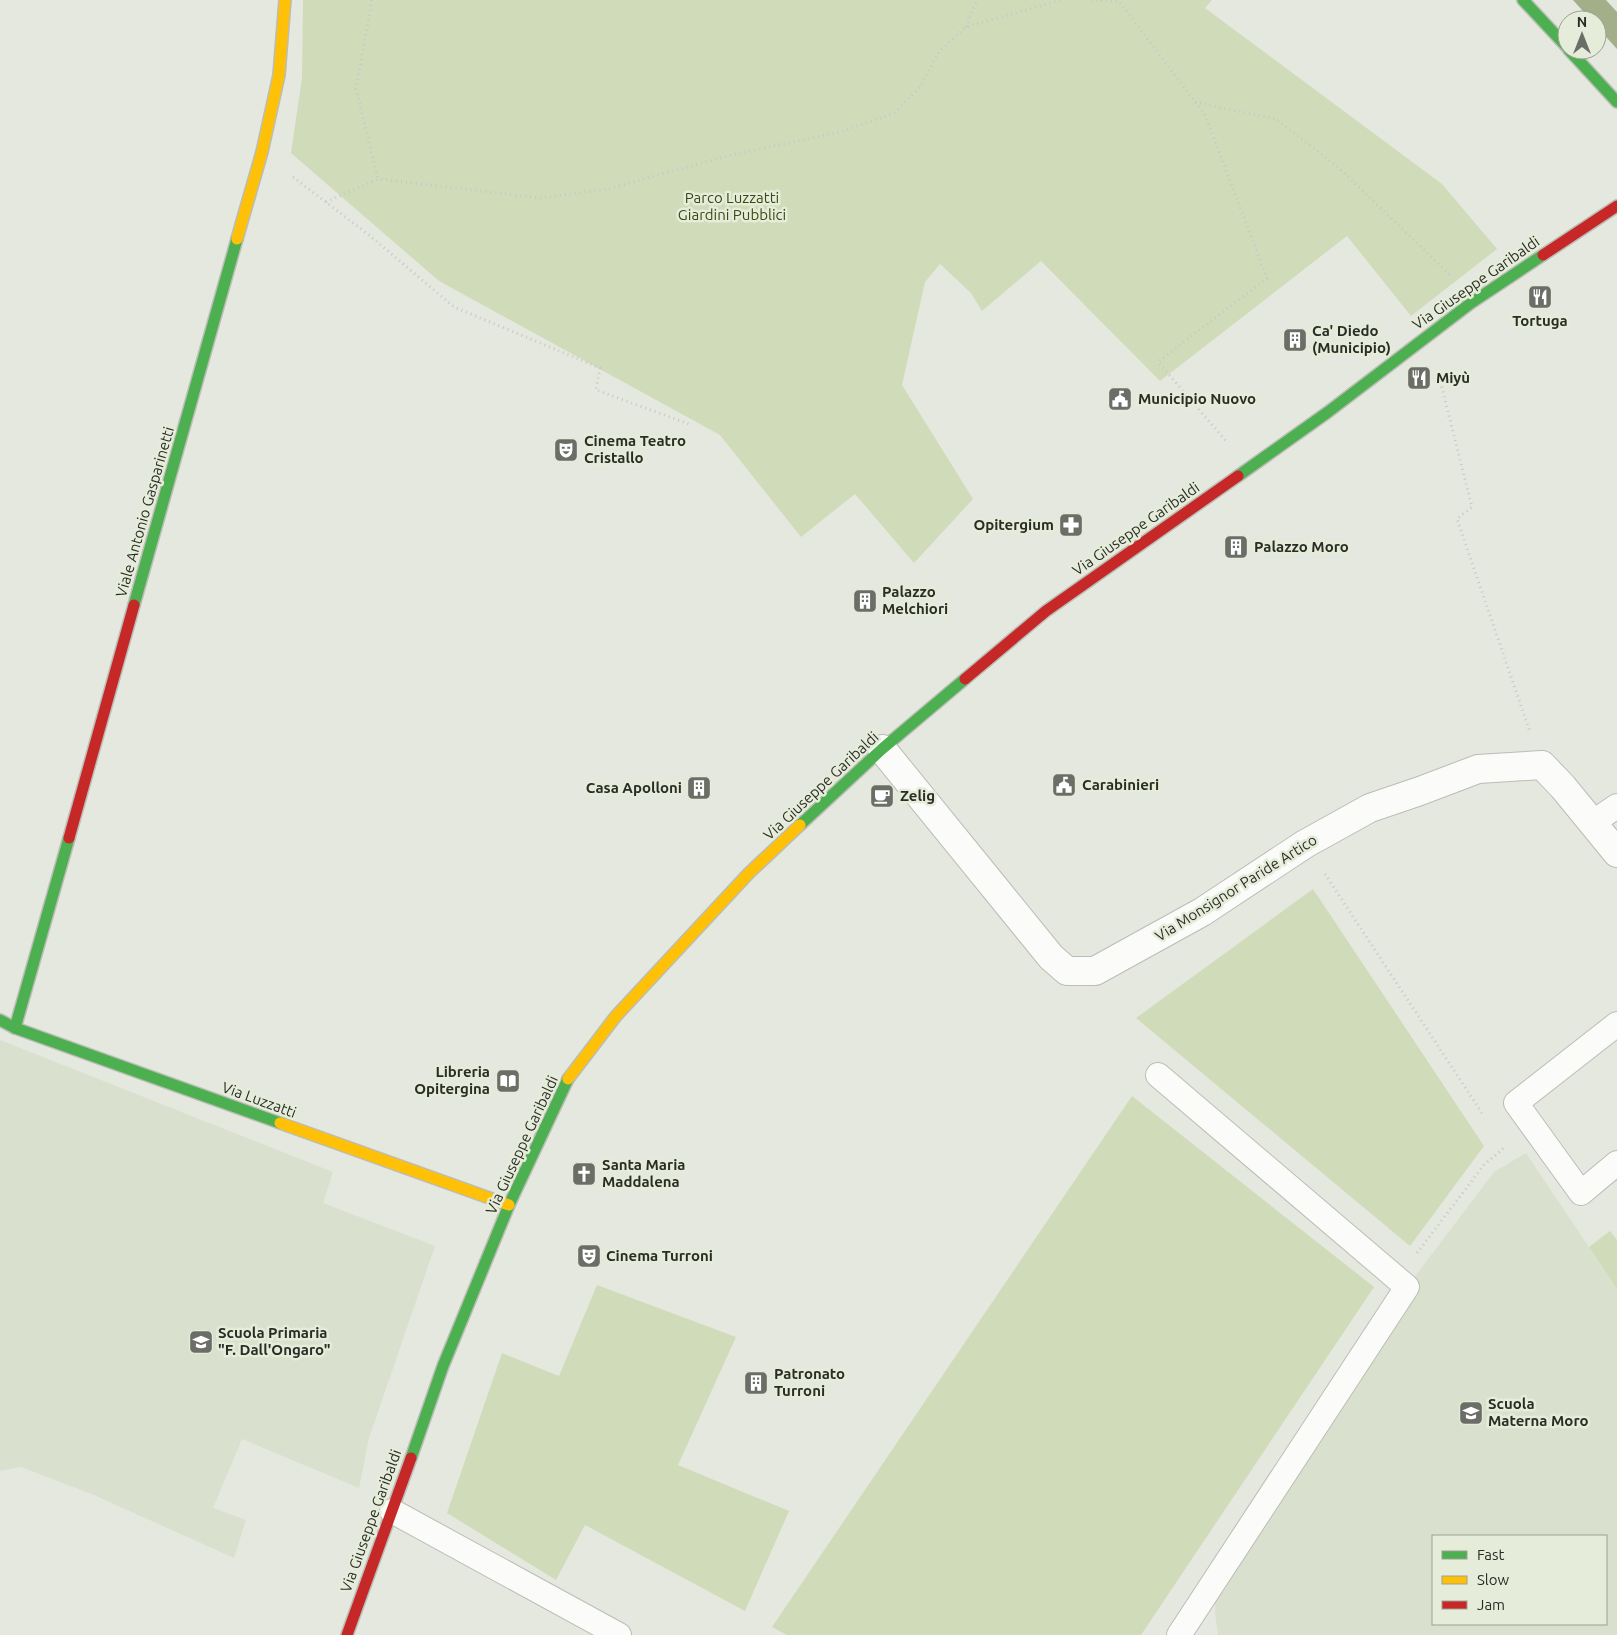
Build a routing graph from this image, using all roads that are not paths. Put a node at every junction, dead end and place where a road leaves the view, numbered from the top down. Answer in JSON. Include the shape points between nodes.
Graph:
{"nodes":[{"id":1,"x":285,"y":0,"type":"edge"},
{"id":2,"x":1523,"y":0,"type":"edge"},
{"id":3,"x":1557,"y":37,"type":"edge"},
{"id":4,"x":1578,"y":60,"type":"edge"},
{"id":5,"x":1617,"y":102,"type":"edge"},
{"id":6,"x":1617,"y":206,"type":"edge"},
{"id":7,"x":882,"y":749,"type":"junction"},
{"id":8,"x":1617,"y":806,"type":"edge"},
{"id":9,"x":1592,"y":823,"type":"junction"},
{"id":10,"x":1617,"y":853,"type":"edge"},
{"id":11,"x":0,"y":1020,"type":"edge"},
{"id":12,"x":1617,"y":1024,"type":"edge"},
{"id":13,"x":15,"y":1028,"type":"junction"},
{"id":14,"x":1158,"y":1075,"type":"dead end"},
{"id":15,"x":1617,"y":1163,"type":"edge"},
{"id":16,"x":509,"y":1205,"type":"junction"},
{"id":17,"x":392,"y":1511,"type":"junction"},
{"id":18,"x":347,"y":1635,"type":"edge"},
{"id":19,"x":619,"y":1635,"type":"edge"},
{"id":20,"x":1179,"y":1635,"type":"edge"}],
"edges":[{"from":1,"to":13,"type":"street","name":"Viale Antonio Gasparinetti","via":[[279,75],[262,152]]},
{"from":2,"to":3,"type":"street"},
{"from":4,"to":5,"type":"street"},
{"from":6,"to":7,"type":"street","name":"Via Giuseppe Garibaldi","via":[[1471,303],[1328,412],[1046,611]]},
{"from":7,"to":9,"type":"street","name":"Via Monsignor Paride Artico","via":[[1051,957],[1067,971],[1095,971],[1202,912],[1305,844],[1370,808],[1478,769],[1542,765]]},
{"from":7,"to":16,"type":"street","name":"Via Giuseppe Garibaldi","via":[[750,873],[616,1016],[566,1082]]},
{"from":8,"to":9,"type":"lane"},
{"from":9,"to":10,"type":"street"},
{"from":11,"to":13,"type":"street","name":"Via Luzzatti"},
{"from":12,"to":15,"type":"lane","via":[[1516,1103],[1581,1193]]},
{"from":13,"to":16,"type":"street","name":"Via Luzzatti"},
{"from":14,"to":20,"type":"lane","via":[[1408,1287]]},
{"from":16,"to":17,"type":"street","name":"Via Giuseppe Garibaldi","via":[[443,1366]]},
{"from":17,"to":18,"type":"street","name":"Via Giuseppe Garibaldi"},
{"from":17,"to":19,"type":"lane"}]}
